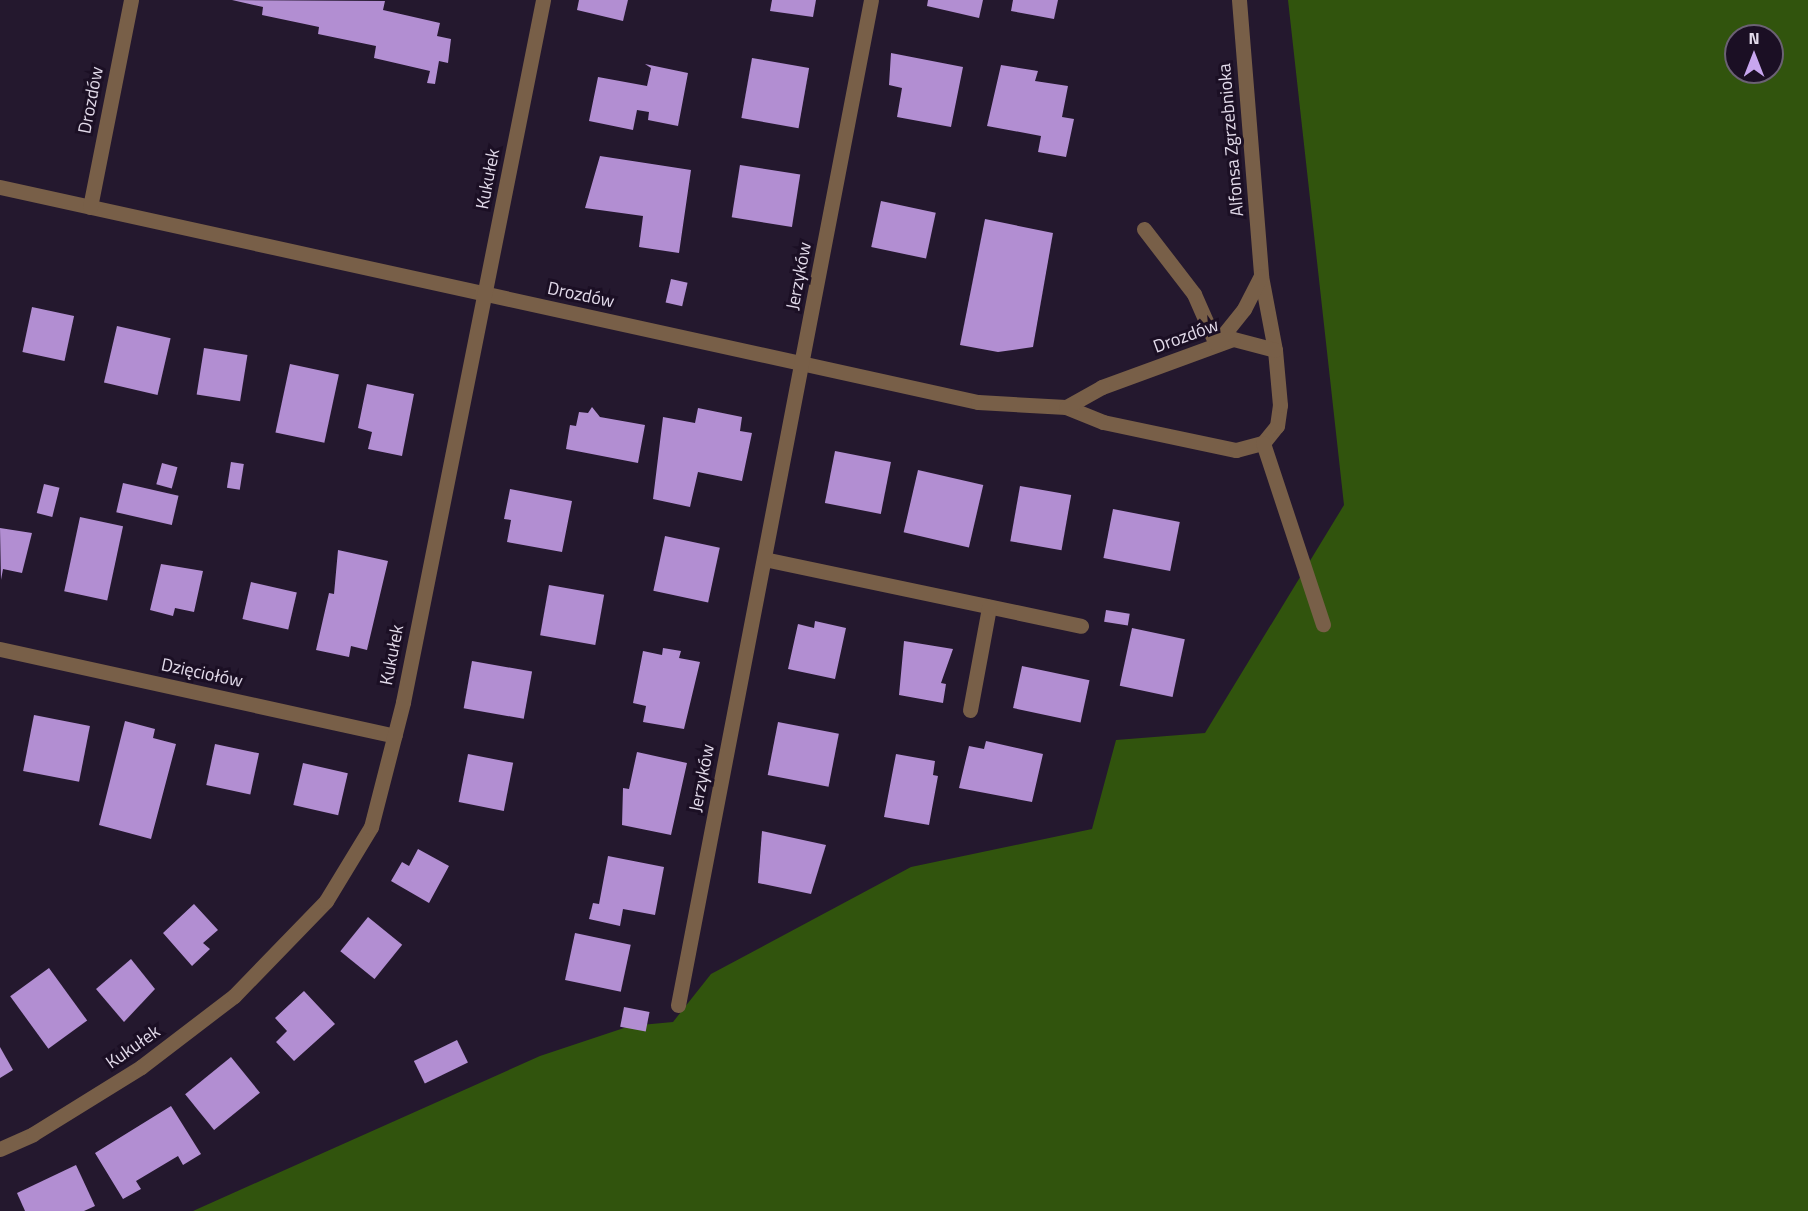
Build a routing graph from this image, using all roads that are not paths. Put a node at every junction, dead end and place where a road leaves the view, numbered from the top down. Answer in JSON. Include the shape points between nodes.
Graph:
{"nodes":[{"id":1,"x":131,"y":0,"type":"edge"},
{"id":2,"x":543,"y":0,"type":"edge"},
{"id":3,"x":871,"y":0,"type":"edge"},
{"id":4,"x":1239,"y":0,"type":"edge"},
{"id":5,"x":0,"y":187,"type":"edge"},
{"id":6,"x":90,"y":207,"type":"junction"},
{"id":7,"x":1144,"y":229,"type":"dead end"},
{"id":8,"x":1262,"y":276,"type":"junction"},
{"id":9,"x":485,"y":294,"type":"junction"},
{"id":10,"x":1216,"y":344,"type":"junction"},
{"id":11,"x":1275,"y":350,"type":"junction"},
{"id":12,"x":802,"y":363,"type":"junction"},
{"id":13,"x":1066,"y":407,"type":"junction"},
{"id":14,"x":1263,"y":443,"type":"junction"},
{"id":15,"x":764,"y":559,"type":"junction"},
{"id":16,"x":989,"y":607,"type":"junction"},
{"id":17,"x":1323,"y":624,"type":"dead end"},
{"id":18,"x":1081,"y":626,"type":"dead end"},
{"id":19,"x":0,"y":649,"type":"edge"},
{"id":20,"x":970,"y":710,"type":"dead end"},
{"id":21,"x":395,"y":736,"type":"junction"},
{"id":22,"x":678,"y":1005,"type":"dead end"},
{"id":23,"x":0,"y":1149,"type":"edge"}],
"edges":[{"from":1,"to":6,"type":"street","name":"Drozdów"},
{"from":2,"to":9,"type":"street","name":"Kukułek"},
{"from":3,"to":12,"type":"street","name":"Jerzyków"},
{"from":4,"to":8,"type":"street","name":"Alfonsa Zgrzebnioka"},
{"from":5,"to":6,"type":"street","name":"Drozdów"},
{"from":6,"to":9,"type":"street","name":"Drozdów"},
{"from":7,"to":10,"type":"street","via":[[1194,294]]},
{"from":8,"to":10,"type":"street","via":[[1244,309]]},
{"from":8,"to":11,"type":"street","name":"Alfonsa Zgrzebnioka"},
{"from":9,"to":12,"type":"street","name":"Drozdów"},
{"from":9,"to":21,"type":"street","name":"Kukułek"},
{"from":10,"to":11,"type":"street","name":"Drozdów","via":[[1249,340]]},
{"from":10,"to":13,"type":"street","name":"Drozdów","via":[[1102,387]]},
{"from":11,"to":14,"type":"street","via":[[1280,405],[1277,426]]},
{"from":12,"to":13,"type":"street","name":"Drozdów","via":[[993,405]]},
{"from":12,"to":15,"type":"street","name":"Jerzyków"},
{"from":13,"to":14,"type":"street","name":"Drozdów","via":[[1103,423],[1236,450]]},
{"from":14,"to":17,"type":"street"},
{"from":15,"to":16,"type":"street"},
{"from":15,"to":22,"type":"street","name":"Jerzyków"},
{"from":16,"to":18,"type":"street"},
{"from":16,"to":20,"type":"street"},
{"from":19,"to":21,"type":"street","name":"Dzięciołów"},
{"from":21,"to":23,"type":"street","name":"Kukułek","via":[[371,826],[326,901],[234,996],[150,1060],[33,1134]]}]}
